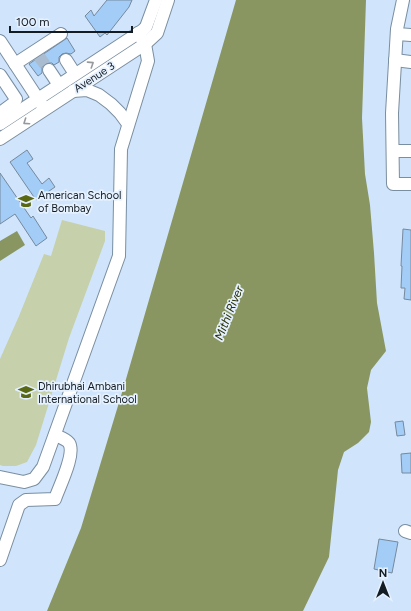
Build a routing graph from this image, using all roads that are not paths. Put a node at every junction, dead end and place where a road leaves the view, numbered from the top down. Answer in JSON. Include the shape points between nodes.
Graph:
{"nodes":[{"id":1,"x":156,"y":0,"type":"edge"},
{"id":2,"x":168,"y":0,"type":"edge"},
{"id":3,"x":402,"y":0,"type":"edge"},
{"id":4,"x":138,"y":33,"type":"junction"},
{"id":5,"x":61,"y":34,"type":"dead end"},
{"id":6,"x":397,"y":34,"type":"junction"},
{"id":7,"x":411,"y":35,"type":"edge"},
{"id":8,"x":0,"y":41,"type":"edge"},
{"id":9,"x":145,"y":44,"type":"junction"},
{"id":10,"x":66,"y":60,"type":"dead end"},
{"id":11,"x":395,"y":60,"type":"junction"},
{"id":12,"x":411,"y":62,"type":"edge"},
{"id":13,"x":15,"y":64,"type":"junction"},
{"id":14,"x":49,"y":70,"type":"tunnel mouth"},
{"id":15,"x":75,"y":74,"type":"junction"},
{"id":16,"x":0,"y":75,"type":"edge"},
{"id":17,"x":59,"y":84,"type":"junction"},
{"id":18,"x":72,"y":91,"type":"junction"},
{"id":19,"x":38,"y":98,"type":"junction"},
{"id":20,"x":45,"y":109,"type":"junction"},
{"id":21,"x":0,"y":113,"type":"edge"},
{"id":22,"x":0,"y":124,"type":"edge"},
{"id":23,"x":128,"y":124,"type":"junction"},
{"id":24,"x":0,"y":139,"type":"edge"},
{"id":25,"x":392,"y":151,"type":"junction"},
{"id":26,"x":411,"y":152,"type":"edge"},
{"id":27,"x":411,"y":184,"type":"edge"},
{"id":28,"x":55,"y":435,"type":"junction"},
{"id":29,"x":0,"y":477,"type":"edge"},
{"id":30,"x":0,"y":560,"type":"edge"}],
"edges":[{"from":1,"to":4,"type":"street","name":"Avenue 3","via":[[146,27]]},
{"from":2,"to":9,"type":"street","name":"Avenue 3","via":[[157,33]]},
{"from":3,"to":6,"type":"street"},
{"from":4,"to":9,"type":"street"},
{"from":15,"to":4,"type":"street","name":"Avenue 3","one_way":true},
{"from":5,"to":13,"type":"street","via":[[37,53]]},
{"from":6,"to":7,"type":"street"},
{"from":6,"to":11,"type":"street"},
{"from":8,"to":13,"type":"street"},
{"from":9,"to":18,"type":"street","name":"Avenue 3"},
{"from":9,"to":23,"type":"street","via":[[148,61]]},
{"from":10,"to":15,"type":"street"},
{"from":11,"to":12,"type":"street"},
{"from":11,"to":25,"type":"street"},
{"from":13,"to":19,"type":"street"},
{"from":14,"to":17,"type":"street"},
{"from":15,"to":17,"type":"street","name":"Avenue 3"},
{"from":16,"to":21,"type":"street","via":[[16,99]]},
{"from":17,"to":19,"type":"street","name":"Avenue 3"},
{"from":18,"to":20,"type":"street","name":"Avenue 3"},
{"from":18,"to":23,"type":"street","via":[[87,90],[99,95],[120,113]]},
{"from":19,"to":20,"type":"street"},
{"from":19,"to":22,"type":"street","name":"Avenue 3"},
{"from":20,"to":24,"type":"street","name":"Avenue 3","one_way":true},
{"from":23,"to":28,"type":"street","via":[[121,149],[119,256]]},
{"from":25,"to":26,"type":"street"},
{"from":25,"to":27,"type":"street","via":[[393,184]]},
{"from":28,"to":29,"type":"street","via":[[43,468],[34,479],[24,482]]},
{"from":28,"to":30,"type":"street","via":[[68,442],[71,448],[70,458],[55,499],[26,500],[19,505]]}]}
